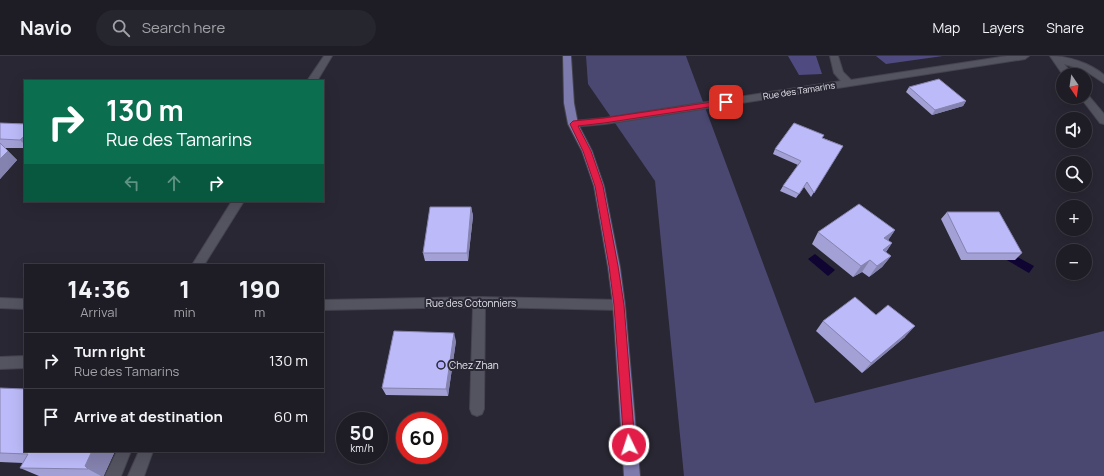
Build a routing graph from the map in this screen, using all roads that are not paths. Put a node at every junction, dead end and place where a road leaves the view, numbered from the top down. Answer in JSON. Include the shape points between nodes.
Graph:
{"nodes":[{"id":1,"x":328,"y":56,"type":"edge"},
{"id":2,"x":567,"y":56,"type":"edge"},
{"id":3,"x":834,"y":56,"type":"edge"},
{"id":4,"x":1025,"y":56,"type":"edge"},
{"id":5,"x":1055,"y":58,"type":"edge"},
{"id":6,"x":1063,"y":68,"type":"edge"},
{"id":7,"x":313,"y":80,"type":"edge"},
{"id":8,"x":1104,"y":80,"type":"edge"},
{"id":9,"x":848,"y":83,"type":"junction"},
{"id":10,"x":1091,"y":104,"type":"edge"},
{"id":11,"x":1104,"y":121,"type":"edge"},
{"id":12,"x":573,"y":124,"type":"junction"},
{"id":13,"x":237,"y":202,"type":"edge"},
{"id":14,"x":199,"y":264,"type":"edge"},
{"id":15,"x":479,"y":302,"type":"junction"},
{"id":16,"x":0,"y":303,"type":"edge"},
{"id":17,"x":24,"y":304,"type":"edge"},
{"id":18,"x":324,"y":305,"type":"edge"},
{"id":19,"x":619,"y":305,"type":"junction"},
{"id":20,"x":24,"y":362,"type":"edge"},
{"id":21,"x":0,"y":363,"type":"edge"},
{"id":22,"x":477,"y":409,"type":"dead end"},
{"id":23,"x":124,"y":452,"type":"edge"},
{"id":24,"x":146,"y":452,"type":"edge"},
{"id":25,"x":113,"y":476,"type":"edge"},
{"id":26,"x":136,"y":476,"type":"edge"},
{"id":27,"x":632,"y":476,"type":"edge"}],
"edges":[{"from":1,"to":7,"type":"street"},
{"from":2,"to":12,"type":"main road","via":[[568,103]]},
{"from":3,"to":9,"type":"street","via":[[839,73]]},
{"from":4,"to":9,"type":"street","name":"Rue des Tamarins"},
{"from":5,"to":6,"type":"street"},
{"from":5,"to":8,"type":"street","via":[[1075,62],[1097,73]]},
{"from":9,"to":12,"type":"street","name":"Rue des Tamarins"},
{"from":10,"to":11,"type":"street"},
{"from":12,"to":19,"type":"main road","via":[[587,151],[599,186]]},
{"from":13,"to":14,"type":"street"},
{"from":15,"to":18,"type":"street","name":"Rue des Cotonniers"},
{"from":15,"to":19,"type":"street","name":"Rue des Cotonniers"},
{"from":15,"to":22,"type":"street"},
{"from":16,"to":17,"type":"street"},
{"from":19,"to":27,"type":"main road"},
{"from":20,"to":21,"type":"street"},
{"from":23,"to":25,"type":"street"},
{"from":24,"to":26,"type":"street"}]}
